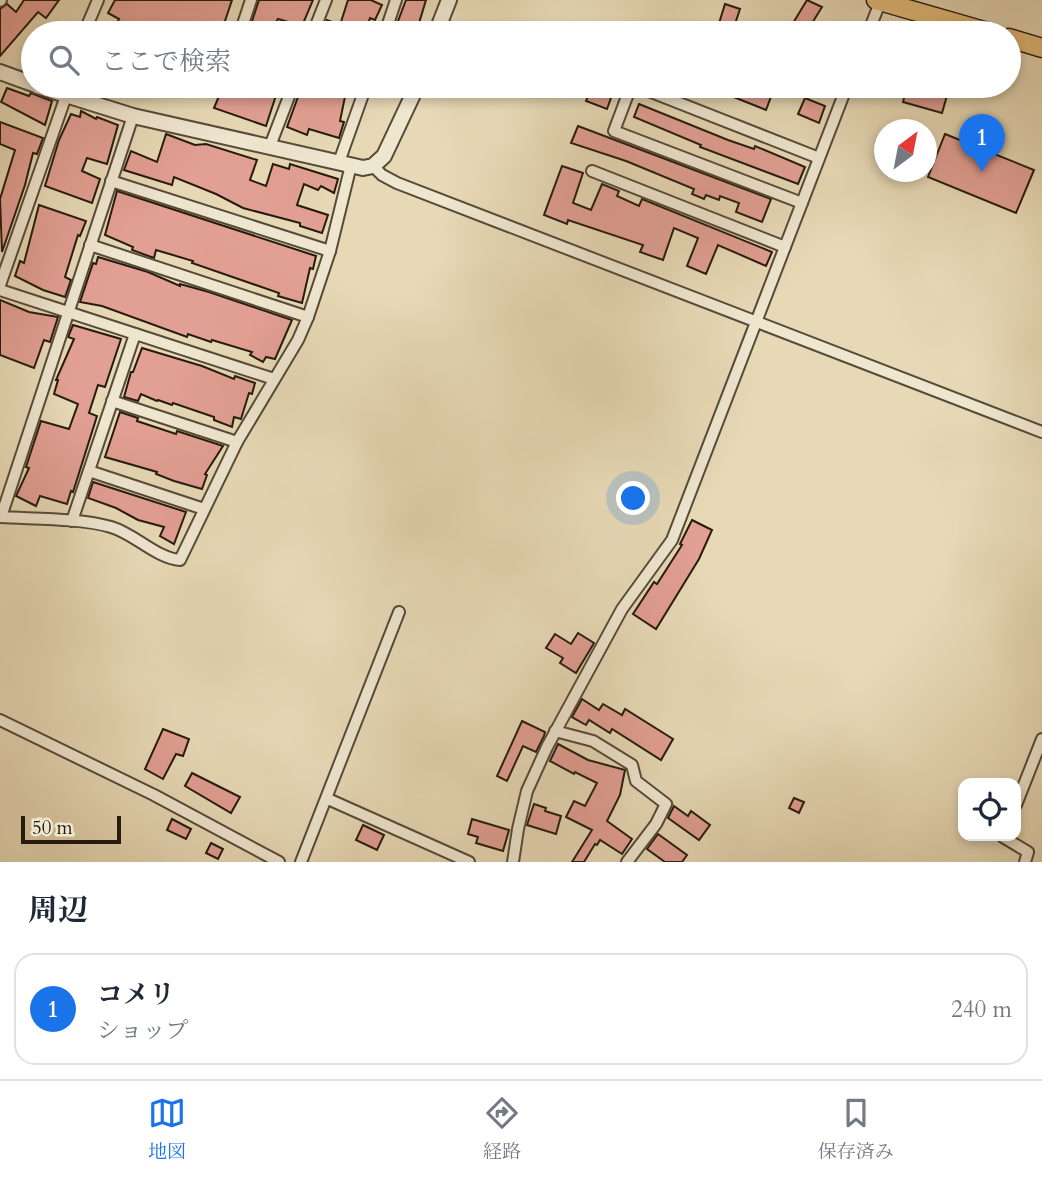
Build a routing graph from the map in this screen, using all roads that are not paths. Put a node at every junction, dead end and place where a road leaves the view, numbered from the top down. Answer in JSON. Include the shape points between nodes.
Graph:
{"nodes":[{"id":1,"x":98,"y":0,"type":"edge"},
{"id":2,"x":251,"y":0,"type":"edge"},
{"id":3,"x":326,"y":0,"type":"edge"},
{"id":4,"x":397,"y":0,"type":"edge"},
{"id":5,"x":449,"y":0,"type":"edge"},
{"id":6,"x":879,"y":0,"type":"edge"},
{"id":7,"x":89,"y":21,"type":"edge"},
{"id":8,"x":244,"y":21,"type":"edge"},
{"id":9,"x":318,"y":21,"type":"edge"},
{"id":10,"x":389,"y":21,"type":"edge"},
{"id":11,"x":441,"y":21,"type":"edge"},
{"id":12,"x":872,"y":21,"type":"edge"},
{"id":13,"x":950,"y":21,"type":"edge"},
{"id":14,"x":1021,"y":42,"type":"edge"},
{"id":15,"x":1042,"y":48,"type":"edge"},
{"id":16,"x":0,"y":72,"type":"edge"},
{"id":17,"x":21,"y":80,"type":"edge"},
{"id":18,"x":61,"y":98,"type":"edge"},
{"id":19,"x":80,"y":98,"type":"edge"},
{"id":20,"x":288,"y":98,"type":"edge"},
{"id":21,"x":363,"y":98,"type":"edge"},
{"id":22,"x":411,"y":98,"type":"edge"},
{"id":23,"x":628,"y":98,"type":"edge"},
{"id":24,"x":664,"y":98,"type":"edge"},
{"id":25,"x":842,"y":98,"type":"edge"},
{"id":26,"x":133,"y":116,"type":"junction"},
{"id":27,"x":270,"y":146,"type":"junction"},
{"id":28,"x":819,"y":158,"type":"junction"},
{"id":29,"x":345,"y":163,"type":"junction"},
{"id":30,"x":373,"y":166,"type":"junction"},
{"id":31,"x":592,"y":171,"type":"dead end"},
{"id":32,"x":111,"y":181,"type":"junction"},
{"id":33,"x":802,"y":203,"type":"junction"},
{"id":34,"x":90,"y":245,"type":"junction"},
{"id":35,"x":785,"y":247,"type":"junction"},
{"id":36,"x":330,"y":251,"type":"junction"},
{"id":37,"x":0,"y":288,"type":"edge"},
{"id":38,"x":68,"y":312,"type":"junction"},
{"id":39,"x":308,"y":317,"type":"junction"},
{"id":40,"x":756,"y":321,"type":"junction"},
{"id":41,"x":135,"y":334,"type":"junction"},
{"id":42,"x":274,"y":379,"type":"junction"},
{"id":43,"x":112,"y":401,"type":"junction"},
{"id":44,"x":1042,"y":432,"type":"edge"},
{"id":45,"x":237,"y":442,"type":"junction"},
{"id":46,"x":89,"y":471,"type":"junction"},
{"id":47,"x":204,"y":509,"type":"junction"},
{"id":48,"x":72,"y":522,"type":"junction"},
{"id":49,"x":399,"y":612,"type":"dead end"},
{"id":50,"x":0,"y":719,"type":"edge"},
{"id":51,"x":555,"y":732,"type":"junction"},
{"id":52,"x":1042,"y":739,"type":"edge"},
{"id":53,"x":1021,"y":792,"type":"edge"},
{"id":54,"x":328,"y":799,"type":"junction"},
{"id":55,"x":1012,"y":841,"type":"edge"},
{"id":56,"x":279,"y":862,"type":"edge"},
{"id":57,"x":301,"y":862,"type":"edge"},
{"id":58,"x":469,"y":862,"type":"edge"},
{"id":59,"x":513,"y":862,"type":"edge"},
{"id":60,"x":627,"y":862,"type":"edge"},
{"id":61,"x":1026,"y":862,"type":"edge"}],
"edges":[{"from":1,"to":7,"type":"street"},
{"from":2,"to":8,"type":"street"},
{"from":3,"to":9,"type":"street"},
{"from":4,"to":10,"type":"street"},
{"from":5,"to":11,"type":"street"},
{"from":6,"to":12,"type":"street"},
{"from":6,"to":13,"type":"main road"},
{"from":14,"to":15,"type":"main road"},
{"from":16,"to":17,"type":"street"},
{"from":18,"to":37,"type":"street"},
{"from":19,"to":26,"type":"street"},
{"from":20,"to":27,"type":"street"},
{"from":21,"to":29,"type":"street"},
{"from":22,"to":30,"type":"street","via":[[384,156]]},
{"from":23,"to":33,"type":"street","via":[[614,131]]},
{"from":24,"to":28,"type":"street"},
{"from":25,"to":28,"type":"street"},
{"from":26,"to":27,"type":"street"},
{"from":26,"to":32,"type":"street"},
{"from":27,"to":29,"type":"street"},
{"from":28,"to":33,"type":"street"},
{"from":29,"to":30,"type":"street"},
{"from":29,"to":36,"type":"street"},
{"from":30,"to":40,"type":"street","via":[[397,183]]},
{"from":31,"to":35,"type":"street"},
{"from":32,"to":34,"type":"street"},
{"from":32,"to":36,"type":"street"},
{"from":33,"to":35,"type":"street"},
{"from":34,"to":38,"type":"street"},
{"from":34,"to":39,"type":"street"},
{"from":35,"to":40,"type":"street"},
{"from":36,"to":39,"type":"street"},
{"from":37,"to":38,"type":"street"},
{"from":38,"to":41,"type":"street"},
{"from":38,"to":48,"type":"street","via":[[1,517]]},
{"from":39,"to":42,"type":"street"},
{"from":40,"to":44,"type":"street"},
{"from":40,"to":51,"type":"street","via":[[672,540],[622,609]]},
{"from":41,"to":42,"type":"street"},
{"from":41,"to":43,"type":"street"},
{"from":42,"to":45,"type":"street"},
{"from":43,"to":45,"type":"street"},
{"from":43,"to":46,"type":"street"},
{"from":45,"to":47,"type":"street"},
{"from":46,"to":47,"type":"street"},
{"from":46,"to":48,"type":"street"},
{"from":47,"to":48,"type":"street","via":[[180,560],[110,526]]},
{"from":49,"to":54,"type":"street"},
{"from":50,"to":56,"type":"street"},
{"from":51,"to":59,"type":"street","via":[[527,791]]},
{"from":51,"to":60,"type":"street","via":[[593,741],[632,765],[636,781],[667,804]]},
{"from":52,"to":53,"type":"street"},
{"from":54,"to":57,"type":"street"},
{"from":54,"to":58,"type":"street"},
{"from":55,"to":61,"type":"street","via":[[1028,852]]}]}
